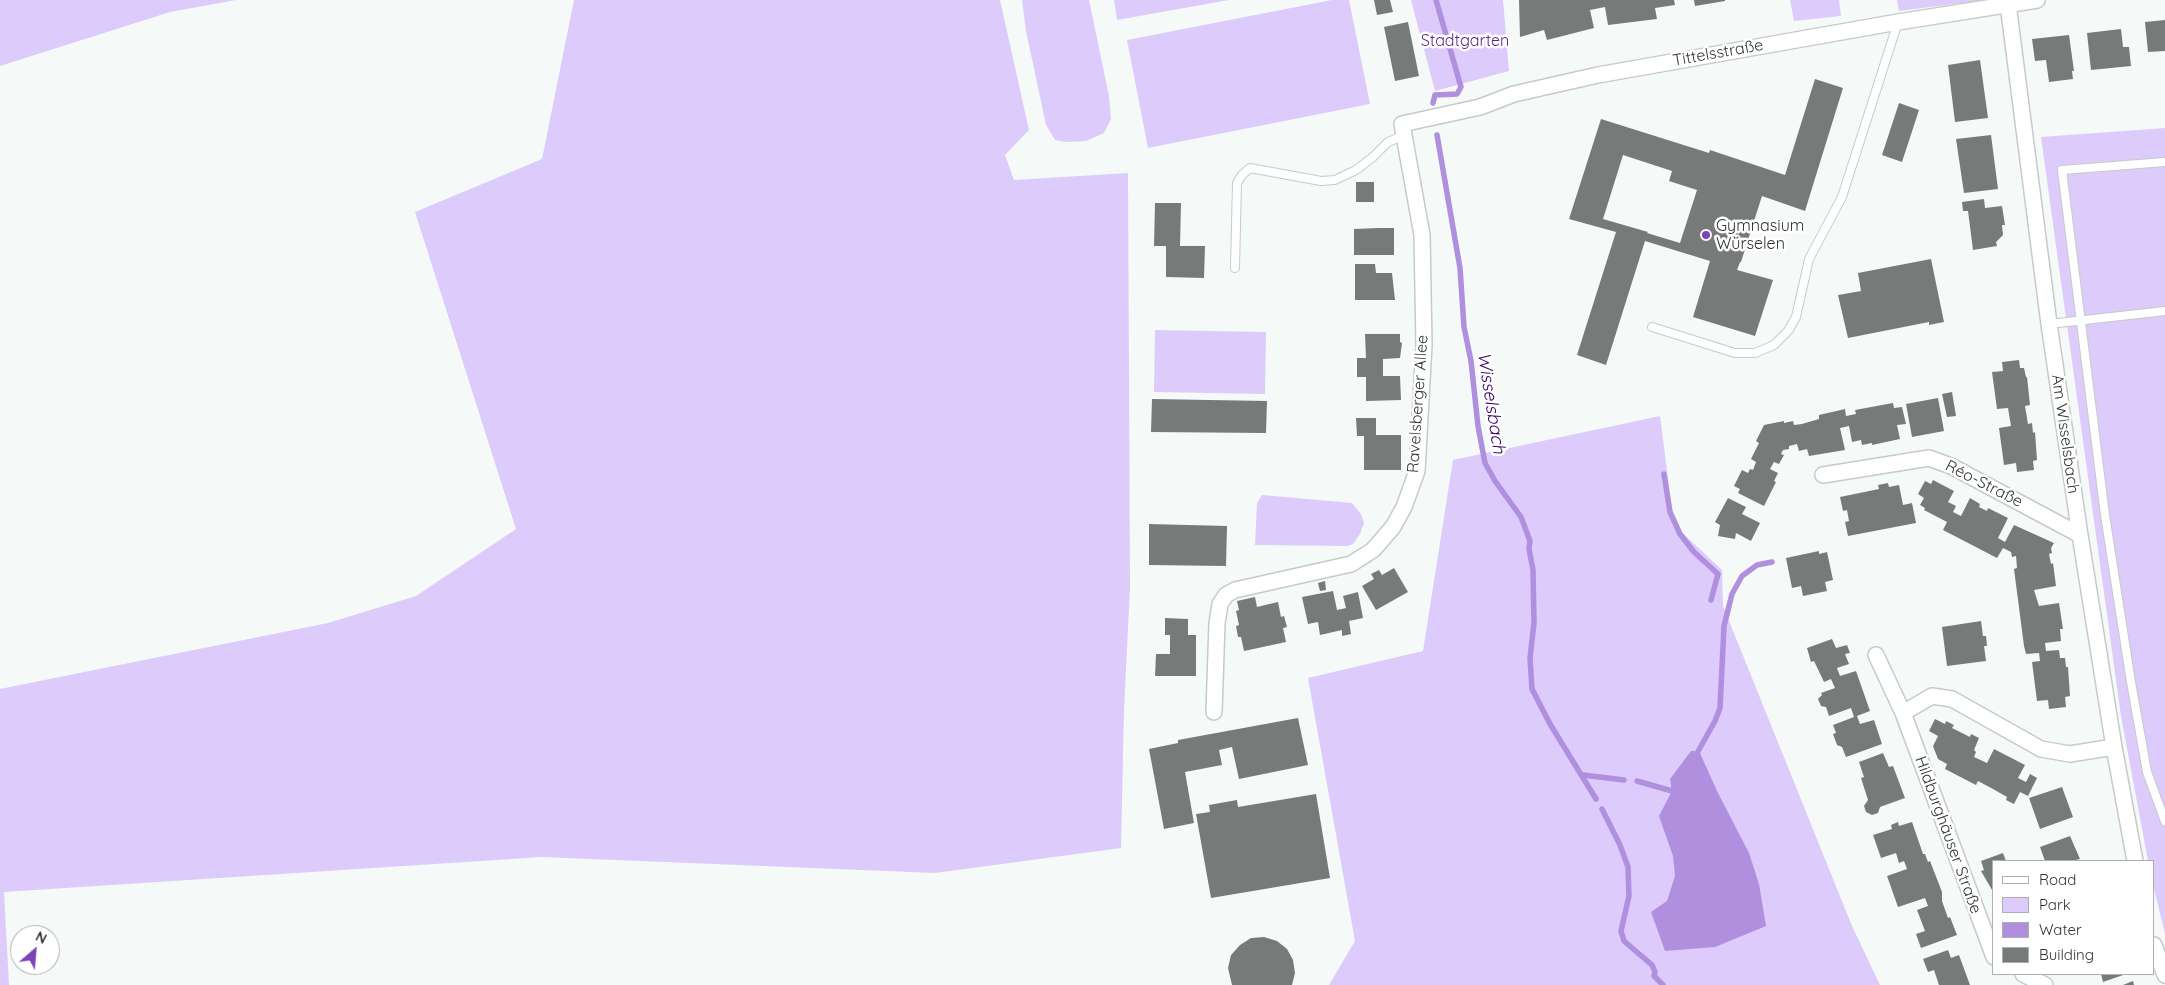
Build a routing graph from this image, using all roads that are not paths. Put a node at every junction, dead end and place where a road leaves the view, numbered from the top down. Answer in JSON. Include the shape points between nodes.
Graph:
{"nodes":[{"id":1,"x":2037,"y":0,"type":"edge"},
{"id":2,"x":2008,"y":4,"type":"junction"},
{"id":3,"x":1898,"y":22,"type":"junction"},
{"id":4,"x":1404,"y":130,"type":"junction"},
{"id":5,"x":2165,"y":162,"type":"edge"},
{"id":6,"x":1235,"y":268,"type":"dead end"},
{"id":7,"x":2165,"y":310,"type":"edge"},
{"id":8,"x":2080,"y":320,"type":"junction"},
{"id":9,"x":2049,"y":324,"type":"junction"},
{"id":10,"x":1652,"y":327,"type":"dead end"},
{"id":11,"x":1823,"y":475,"type":"dead end"},
{"id":12,"x":2080,"y":535,"type":"junction"},
{"id":13,"x":1876,"y":655,"type":"dead end"},
{"id":14,"x":1214,"y":712,"type":"dead end"},
{"id":15,"x":1903,"y":713,"type":"junction"},
{"id":16,"x":2114,"y":747,"type":"junction"},
{"id":17,"x":2165,"y":821,"type":"edge"},
{"id":18,"x":2135,"y":860,"type":"edge"},
{"id":19,"x":2155,"y":948,"type":"edge"},
{"id":20,"x":1992,"y":952,"type":"edge"},
{"id":21,"x":2025,"y":975,"type":"edge"},
{"id":22,"x":2165,"y":975,"type":"edge"},
{"id":23,"x":2045,"y":985,"type":"edge"}],
"edges":[{"from":1,"to":2,"type":"street","name":"Tittelsstraße"},
{"from":2,"to":3,"type":"street","name":"Tittelsstraße"},
{"from":2,"to":9,"type":"street","name":"Am Wisselsbach"},
{"from":3,"to":4,"type":"street","name":"Tittelsstraße","via":[[1598,75],[1514,94]]},
{"from":3,"to":10,"type":"lane","via":[[1842,197],[1809,259],[1796,317],[1788,331],[1774,345],[1755,353],[1735,353]]},
{"from":4,"to":6,"type":"lane","via":[[1356,170],[1335,180],[1321,181],[1250,168],[1237,183]]},
{"from":4,"to":14,"type":"street","name":"Ravelsberger Allee","via":[[1422,235],[1424,345],[1417,471],[1394,527],[1372,550],[1351,564],[1235,590],[1226,595],[1220,604],[1217,623]]},
{"from":5,"to":8,"type":"lane","via":[[2062,170]]},
{"from":7,"to":8,"type":"lane"},
{"from":8,"to":9,"type":"lane"},
{"from":8,"to":17,"type":"lane","via":[[2131,682],[2147,772]]},
{"from":9,"to":12,"type":"street","name":"Am Wisselsbach"},
{"from":11,"to":12,"type":"street","name":"Réo-Straße","via":[[1929,458],[1951,466]]},
{"from":12,"to":16,"type":"street","name":"Am Wisselsbach"},
{"from":13,"to":15,"type":"street","name":"Hildburghäuser Straße"},
{"from":15,"to":16,"type":"street","via":[[1932,696],[1952,699],[2042,749],[2070,754]]},
{"from":15,"to":20,"type":"street","name":"Hildburghäuser Straße"},
{"from":16,"to":18,"type":"street","name":"Am Wisselsbach"},
{"from":19,"to":22,"type":"street"},
{"from":21,"to":23,"type":"street"}]}
